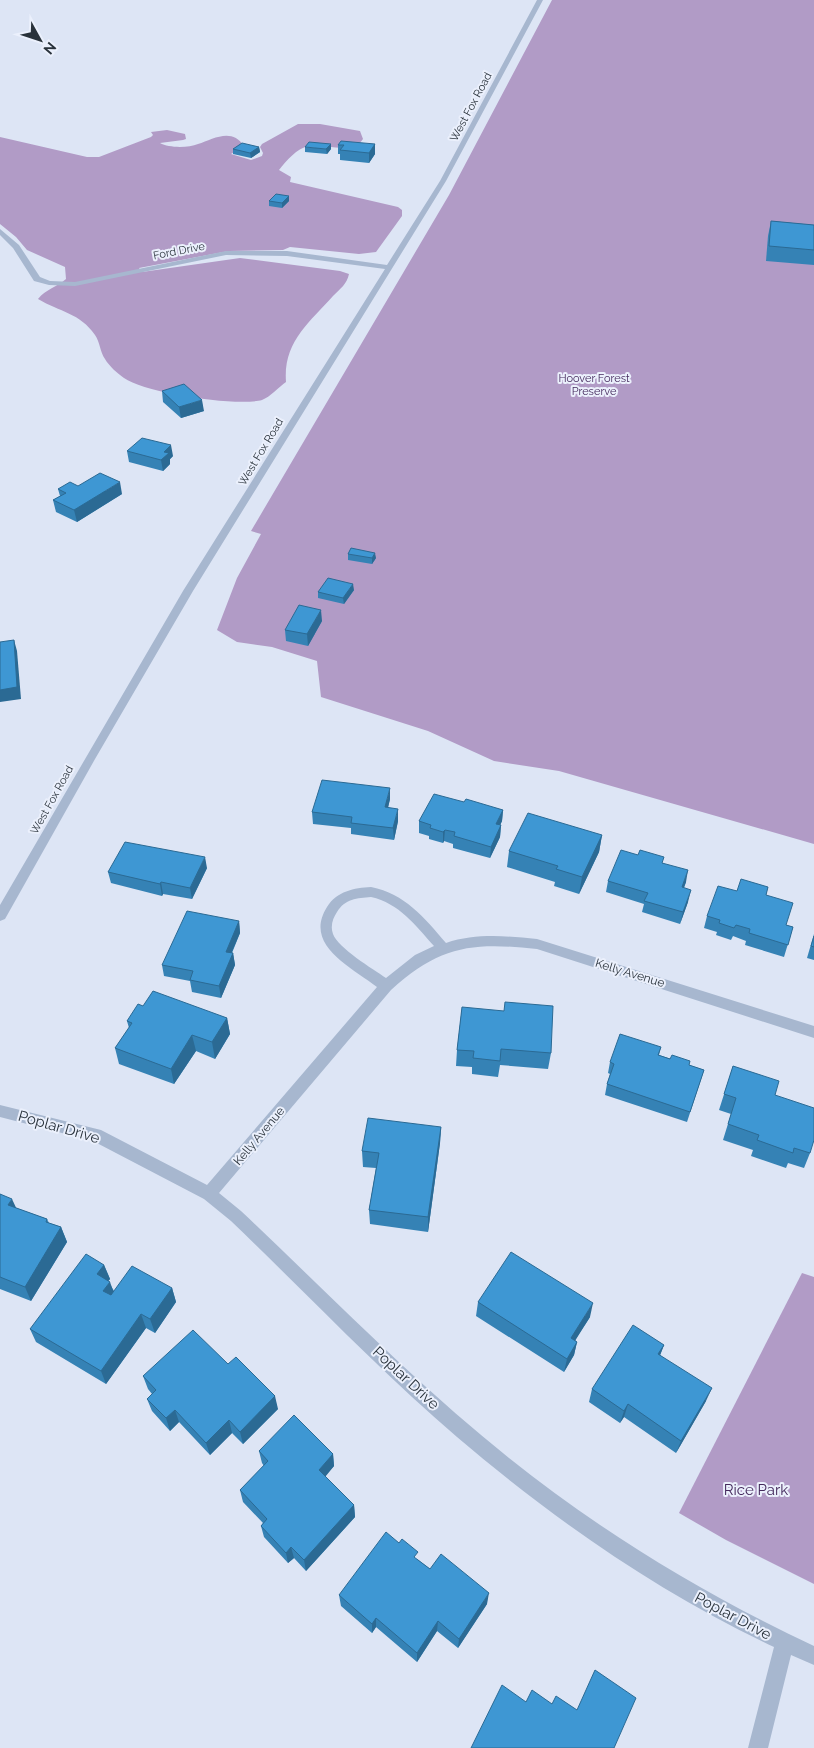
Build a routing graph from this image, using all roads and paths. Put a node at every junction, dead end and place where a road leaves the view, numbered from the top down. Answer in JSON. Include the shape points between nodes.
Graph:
{"nodes":[{"id":1,"x":540,"y":0,"type":"edge"},
{"id":2,"x":0,"y":231,"type":"edge"},
{"id":3,"x":388,"y":267,"type":"junction"},
{"id":4,"x":0,"y":916,"type":"edge"},
{"id":5,"x":442,"y":947,"type":"junction"},
{"id":6,"x":386,"y":986,"type":"junction"},
{"id":7,"x":814,"y":1032,"type":"edge"},
{"id":8,"x":0,"y":1111,"type":"edge"},
{"id":9,"x":209,"y":1194,"type":"junction"},
{"id":10,"x":784,"y":1643,"type":"junction"},
{"id":11,"x":814,"y":1656,"type":"edge"},
{"id":12,"x":758,"y":1748,"type":"edge"}],
"edges":[{"from":1,"to":3,"type":"street","name":"West Fox Road","via":[[463,147]]},
{"from":2,"to":3,"type":"street","name":"Ford Drive","via":[[37,279],[49,283],[88,282],[248,251],[300,254]]},
{"from":3,"to":4,"type":"street","name":"West Fox Road","via":[[188,591]]},
{"from":5,"to":6,"type":"street","name":"Kelly Avenue","via":[[402,971]]},
{"from":5,"to":6,"type":"street","via":[[397,900],[383,893],[367,892],[338,901],[324,928],[328,940]]},
{"from":5,"to":7,"type":"street","name":"Kelly Avenue","via":[[475,940],[537,944]]},
{"from":6,"to":9,"type":"street","name":"Kelly Avenue"},
{"from":8,"to":9,"type":"street","name":"Poplar Drive","via":[[96,1135]]},
{"from":9,"to":10,"type":"street","name":"Poplar Drive","via":[[462,1430],[547,1499],[653,1572]]},
{"from":10,"to":11,"type":"street","name":"Poplar Drive"},
{"from":10,"to":12,"type":"street"}]}
